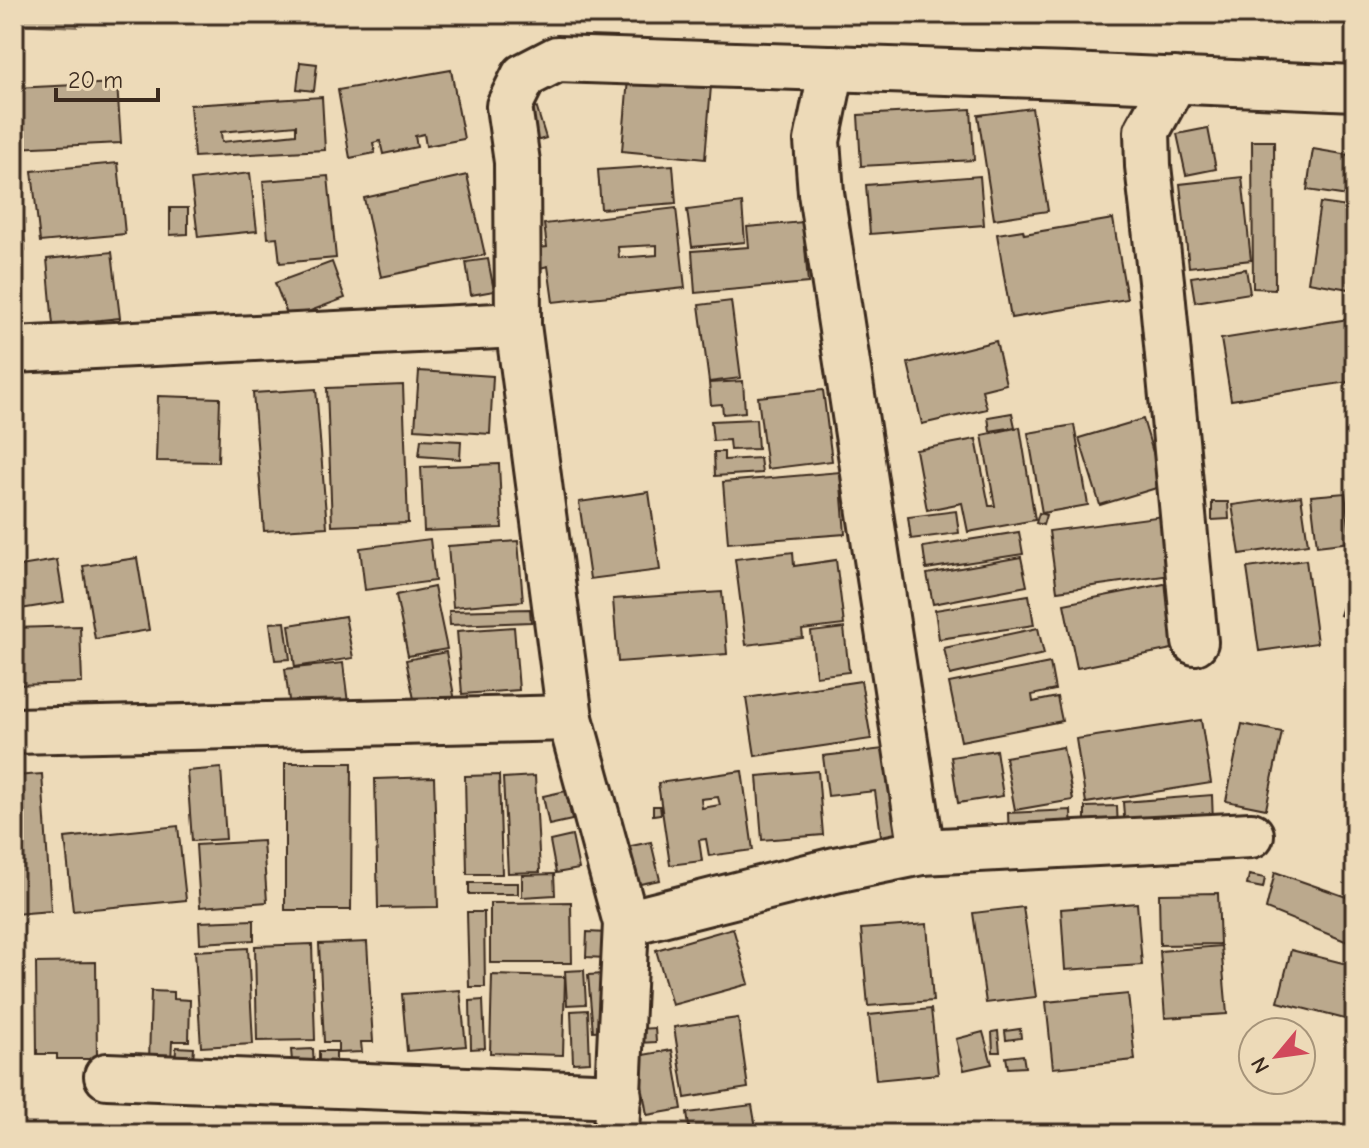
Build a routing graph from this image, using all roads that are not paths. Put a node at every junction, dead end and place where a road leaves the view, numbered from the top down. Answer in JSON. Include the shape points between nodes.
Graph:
{"nodes":[{"id":1,"x":832,"y":68,"type":"junction"},
{"id":2,"x":1175,"y":80,"type":"junction"},
{"id":3,"x":1355,"y":88,"type":"edge"},
{"id":4,"x":518,"y":325,"type":"junction"},
{"id":5,"x":14,"y":350,"type":"edge"},
{"id":6,"x":1195,"y":642,"type":"dead end"},
{"id":7,"x":570,"y":718,"type":"junction"},
{"id":8,"x":14,"y":731,"type":"edge"},
{"id":9,"x":1251,"y":835,"type":"dead end"},
{"id":10,"x":922,"y":852,"type":"junction"},
{"id":11,"x":626,"y":923,"type":"junction"},
{"id":12,"x":107,"y":1076,"type":"dead end"},
{"id":13,"x":617,"y":1115,"type":"edge"}],
"edges":[{"from":1,"to":2,"type":"street"},
{"from":1,"to":4,"type":"street","via":[[557,59],[524,76],[509,106],[517,162]]},
{"from":1,"to":10,"type":"street","via":[[817,141],[821,193]]},
{"from":2,"to":3,"type":"street"},
{"from":2,"to":6,"type":"street","via":[[1147,131],[1148,166]]},
{"from":4,"to":5,"type":"street"},
{"from":4,"to":7,"type":"street"},
{"from":7,"to":8,"type":"street"},
{"from":7,"to":11,"type":"street"},
{"from":9,"to":10,"type":"street"},
{"from":10,"to":11,"type":"street"},
{"from":11,"to":13,"type":"street"},
{"from":12,"to":13,"type":"street"}]}
